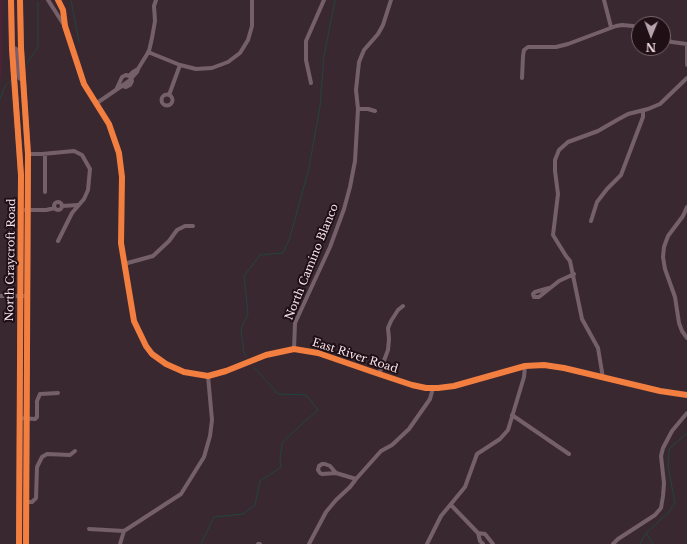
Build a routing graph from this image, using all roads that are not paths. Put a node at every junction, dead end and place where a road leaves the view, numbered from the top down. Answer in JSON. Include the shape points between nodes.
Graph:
{"nodes":[{"id":1,"x":11,"y":0,"type":"edge"},
{"id":2,"x":20,"y":0,"type":"edge"},
{"id":3,"x":24,"y":0,"type":"edge"},
{"id":4,"x":48,"y":0,"type":"edge"},
{"id":5,"x":58,"y":0,"type":"edge"},
{"id":6,"x":156,"y":0,"type":"edge"},
{"id":7,"x":252,"y":0,"type":"edge"},
{"id":8,"x":324,"y":0,"type":"edge"},
{"id":9,"x":391,"y":0,"type":"edge"},
{"id":10,"x":604,"y":0,"type":"edge"},
{"id":11,"x":20,"y":9,"type":"junction"},
{"id":12,"x":65,"y":26,"type":"junction"},
{"id":13,"x":631,"y":26,"type":"edge"},
{"id":14,"x":611,"y":27,"type":"junction"},
{"id":15,"x":671,"y":42,"type":"edge"},
{"id":16,"x":687,"y":45,"type":"edge"},
{"id":17,"x":12,"y":49,"type":"junction"},
{"id":18,"x":148,"y":52,"type":"junction"},
{"id":19,"x":20,"y":62,"type":"junction"},
{"id":20,"x":180,"y":65,"type":"junction"},
{"id":21,"x":687,"y":65,"type":"edge"},
{"id":22,"x":130,"y":78,"type":"junction"},
{"id":23,"x":522,"y":78,"type":"dead end"},
{"id":24,"x":687,"y":78,"type":"edge"},
{"id":25,"x":311,"y":83,"type":"dead end"},
{"id":26,"x":116,"y":90,"type":"junction"},
{"id":27,"x":169,"y":95,"type":"dead end"},
{"id":28,"x":16,"y":100,"type":"junction"},
{"id":29,"x":97,"y":103,"type":"junction"},
{"id":30,"x":358,"y":109,"type":"junction"},
{"id":31,"x":643,"y":110,"type":"junction"},
{"id":32,"x":375,"y":111,"type":"dead end"},
{"id":33,"x":26,"y":127,"type":"junction"},
{"id":34,"x":28,"y":154,"type":"junction"},
{"id":35,"x":46,"y":154,"type":"junction"},
{"id":36,"x":45,"y":192,"type":"dead end"},
{"id":37,"x":78,"y":205,"type":"junction"},
{"id":38,"x":687,"y":207,"type":"edge"},
{"id":39,"x":21,"y":210,"type":"junction"},
{"id":40,"x":28,"y":210,"type":"junction"},
{"id":41,"x":591,"y":221,"type":"dead end"},
{"id":42,"x":193,"y":226,"type":"dead end"},
{"id":43,"x":58,"y":242,"type":"dead end"},
{"id":44,"x":124,"y":264,"type":"junction"},
{"id":45,"x":574,"y":274,"type":"junction"},
{"id":46,"x":549,"y":288,"type":"dead end"},
{"id":47,"x":0,"y":296,"type":"edge"},
{"id":48,"x":20,"y":296,"type":"junction"},
{"id":49,"x":28,"y":296,"type":"junction"},
{"id":50,"x":403,"y":306,"type":"dead end"},
{"id":51,"x":687,"y":338,"type":"edge"},
{"id":52,"x":294,"y":349,"type":"junction"},
{"id":53,"x":525,"y":366,"type":"junction"},
{"id":54,"x":379,"y":374,"type":"junction"},
{"id":55,"x":208,"y":376,"type":"junction"},
{"id":56,"x":603,"y":378,"type":"junction"},
{"id":57,"x":433,"y":388,"type":"junction"},
{"id":58,"x":58,"y":393,"type":"dead end"},
{"id":59,"x":687,"y":395,"type":"edge"},
{"id":60,"x":687,"y":413,"type":"edge"},
{"id":61,"x":512,"y":414,"type":"junction"},
{"id":62,"x":19,"y":418,"type":"junction"},
{"id":63,"x":26,"y":418,"type":"junction"},
{"id":64,"x":75,"y":451,"type":"dead end"},
{"id":65,"x":569,"y":454,"type":"dead end"},
{"id":66,"x":336,"y":473,"type":"dead end"},
{"id":67,"x":356,"y":479,"type":"junction"},
{"id":68,"x":26,"y":502,"type":"junction"},
{"id":69,"x":451,"y":505,"type":"junction"},
{"id":70,"x":89,"y":529,"type":"dead end"},
{"id":71,"x":124,"y":531,"type":"junction"},
{"id":72,"x":478,"y":533,"type":"junction"},
{"id":73,"x":18,"y":544,"type":"edge"},
{"id":74,"x":26,"y":544,"type":"edge"},
{"id":75,"x":120,"y":544,"type":"edge"},
{"id":76,"x":309,"y":544,"type":"edge"},
{"id":77,"x":427,"y":544,"type":"edge"},
{"id":78,"x":483,"y":544,"type":"edge"},
{"id":79,"x":493,"y":544,"type":"edge"},
{"id":80,"x":613,"y":544,"type":"edge"}],
"edges":[{"from":1,"to":17,"type":"main road","name":"North Craycroft Road"},
{"from":2,"to":11,"type":"main road"},
{"from":3,"to":11,"type":"main road"},
{"from":4,"to":12,"type":"street","name":"East River Road"},
{"from":5,"to":12,"type":"street","name":"East River Road"},
{"from":6,"to":18,"type":"street","via":[[154,30]]},
{"from":7,"to":20,"type":"street","via":[[250,33],[235,57],[212,68],[196,69]]},
{"from":8,"to":25,"type":"street","via":[[306,41],[306,60]]},
{"from":9,"to":30,"type":"street","name":"North Camino Blanco","via":[[383,25],[364,50],[359,62],[356,90]]},
{"from":10,"to":14,"type":"street"},
{"from":11,"to":19,"type":"main road"},
{"from":12,"to":29,"type":"street","name":"East River Road","via":[[84,84]]},
{"from":13,"to":14,"type":"street"},
{"from":14,"to":23,"type":"street","via":[[568,44],[524,50]]},
{"from":15,"to":16,"type":"street"},
{"from":16,"to":21,"type":"street"},
{"from":17,"to":19,"type":"main road","via":[[16,50]]},
{"from":17,"to":28,"type":"main road","name":"North Craycroft Road"},
{"from":18,"to":20,"type":"street"},
{"from":18,"to":22,"type":"street"},
{"from":19,"to":33,"type":"main road","name":"North Craycroft Road"},
{"from":20,"to":27,"type":"street"},
{"from":22,"to":26,"type":"street","via":[[122,77]]},
{"from":22,"to":26,"type":"street","via":[[130,86]]},
{"from":24,"to":31,"type":"street","via":[[660,104]]},
{"from":26,"to":29,"type":"street"},
{"from":28,"to":33,"type":"main road","via":[[22,124]]},
{"from":28,"to":39,"type":"main road","name":"North Craycroft Road"},
{"from":29,"to":44,"type":"street","name":"East River Road","via":[[113,134],[119,153],[122,177],[121,243]]},
{"from":30,"to":32,"type":"street"},
{"from":30,"to":52,"type":"street","name":"North Camino Blanco","via":[[355,161],[350,188],[330,247],[295,323]]},
{"from":31,"to":41,"type":"street","via":[[643,117],[621,175],[597,202]]},
{"from":31,"to":45,"type":"street","via":[[628,114],[598,131],[568,142],[559,150],[555,160],[558,194],[553,235],[570,261]]},
{"from":33,"to":34,"type":"main road","name":"North Craycroft Road"},
{"from":34,"to":35,"type":"street"},
{"from":34,"to":40,"type":"main road","name":"North Craycroft Road"},
{"from":35,"to":36,"type":"street"},
{"from":35,"to":37,"type":"street","via":[[74,151],[82,155],[90,169],[84,199]]},
{"from":37,"to":40,"type":"street","via":[[62,206],[57,202],[55,208]]},
{"from":37,"to":43,"type":"street"},
{"from":38,"to":51,"type":"street","via":[[668,236],[663,257],[675,297],[679,323]]},
{"from":39,"to":40,"type":"street"},
{"from":39,"to":48,"type":"main road","name":"North Craycroft Road"},
{"from":40,"to":49,"type":"main road","name":"North Craycroft Road"},
{"from":42,"to":44,"type":"street","via":[[177,230],[153,256]]},
{"from":44,"to":55,"type":"street","name":"East River Road","via":[[134,321],[146,346],[166,364],[184,372]]},
{"from":45,"to":46,"type":"street"},
{"from":45,"to":56,"type":"street","via":[[582,320],[598,348]]},
{"from":47,"to":48,"type":"street"},
{"from":48,"to":49,"type":"street"},
{"from":48,"to":62,"type":"main road","name":"North Craycroft Road"},
{"from":49,"to":63,"type":"main road","name":"North Craycroft Road"},
{"from":50,"to":54,"type":"street","via":[[388,328],[388,350]]},
{"from":52,"to":54,"type":"street","name":"East River Road","via":[[318,353]]},
{"from":52,"to":55,"type":"street","name":"East River Road","via":[[266,355]]},
{"from":53,"to":56,"type":"street","name":"East River Road","via":[[564,368]]},
{"from":53,"to":57,"type":"street","name":"East River Road","via":[[467,383]]},
{"from":53,"to":61,"type":"street"},
{"from":54,"to":57,"type":"street","name":"East River Road","via":[[412,385]]},
{"from":55,"to":71,"type":"street","via":[[212,420],[204,457],[181,494]]},
{"from":56,"to":59,"type":"street","name":"East River Road"},
{"from":57,"to":67,"type":"street","via":[[430,400],[409,429],[392,445],[381,451]]},
{"from":58,"to":63,"type":"street","via":[[40,394],[37,401],[37,417]]},
{"from":60,"to":80,"type":"street","via":[[663,448],[661,456],[664,483],[661,508]]},
{"from":61,"to":65,"type":"street"},
{"from":61,"to":69,"type":"street","via":[[508,430],[500,439],[477,454],[465,487]]},
{"from":62,"to":63,"type":"street"},
{"from":62,"to":73,"type":"main road","name":"North Craycroft Road"},
{"from":63,"to":68,"type":"main road","name":"North Craycroft Road"},
{"from":64,"to":68,"type":"street","via":[[70,455],[47,454],[42,457],[37,467],[36,498],[32,502]]},
{"from":66,"to":67,"type":"street"},
{"from":67,"to":76,"type":"street","via":[[326,512]]},
{"from":68,"to":74,"type":"main road","name":"North Craycroft Road"},
{"from":69,"to":72,"type":"street"},
{"from":69,"to":77,"type":"street","via":[[440,516]]},
{"from":70,"to":71,"type":"street"},
{"from":71,"to":75,"type":"street"},
{"from":72,"to":78,"type":"street"},
{"from":72,"to":79,"type":"street","via":[[485,534]]}]}
